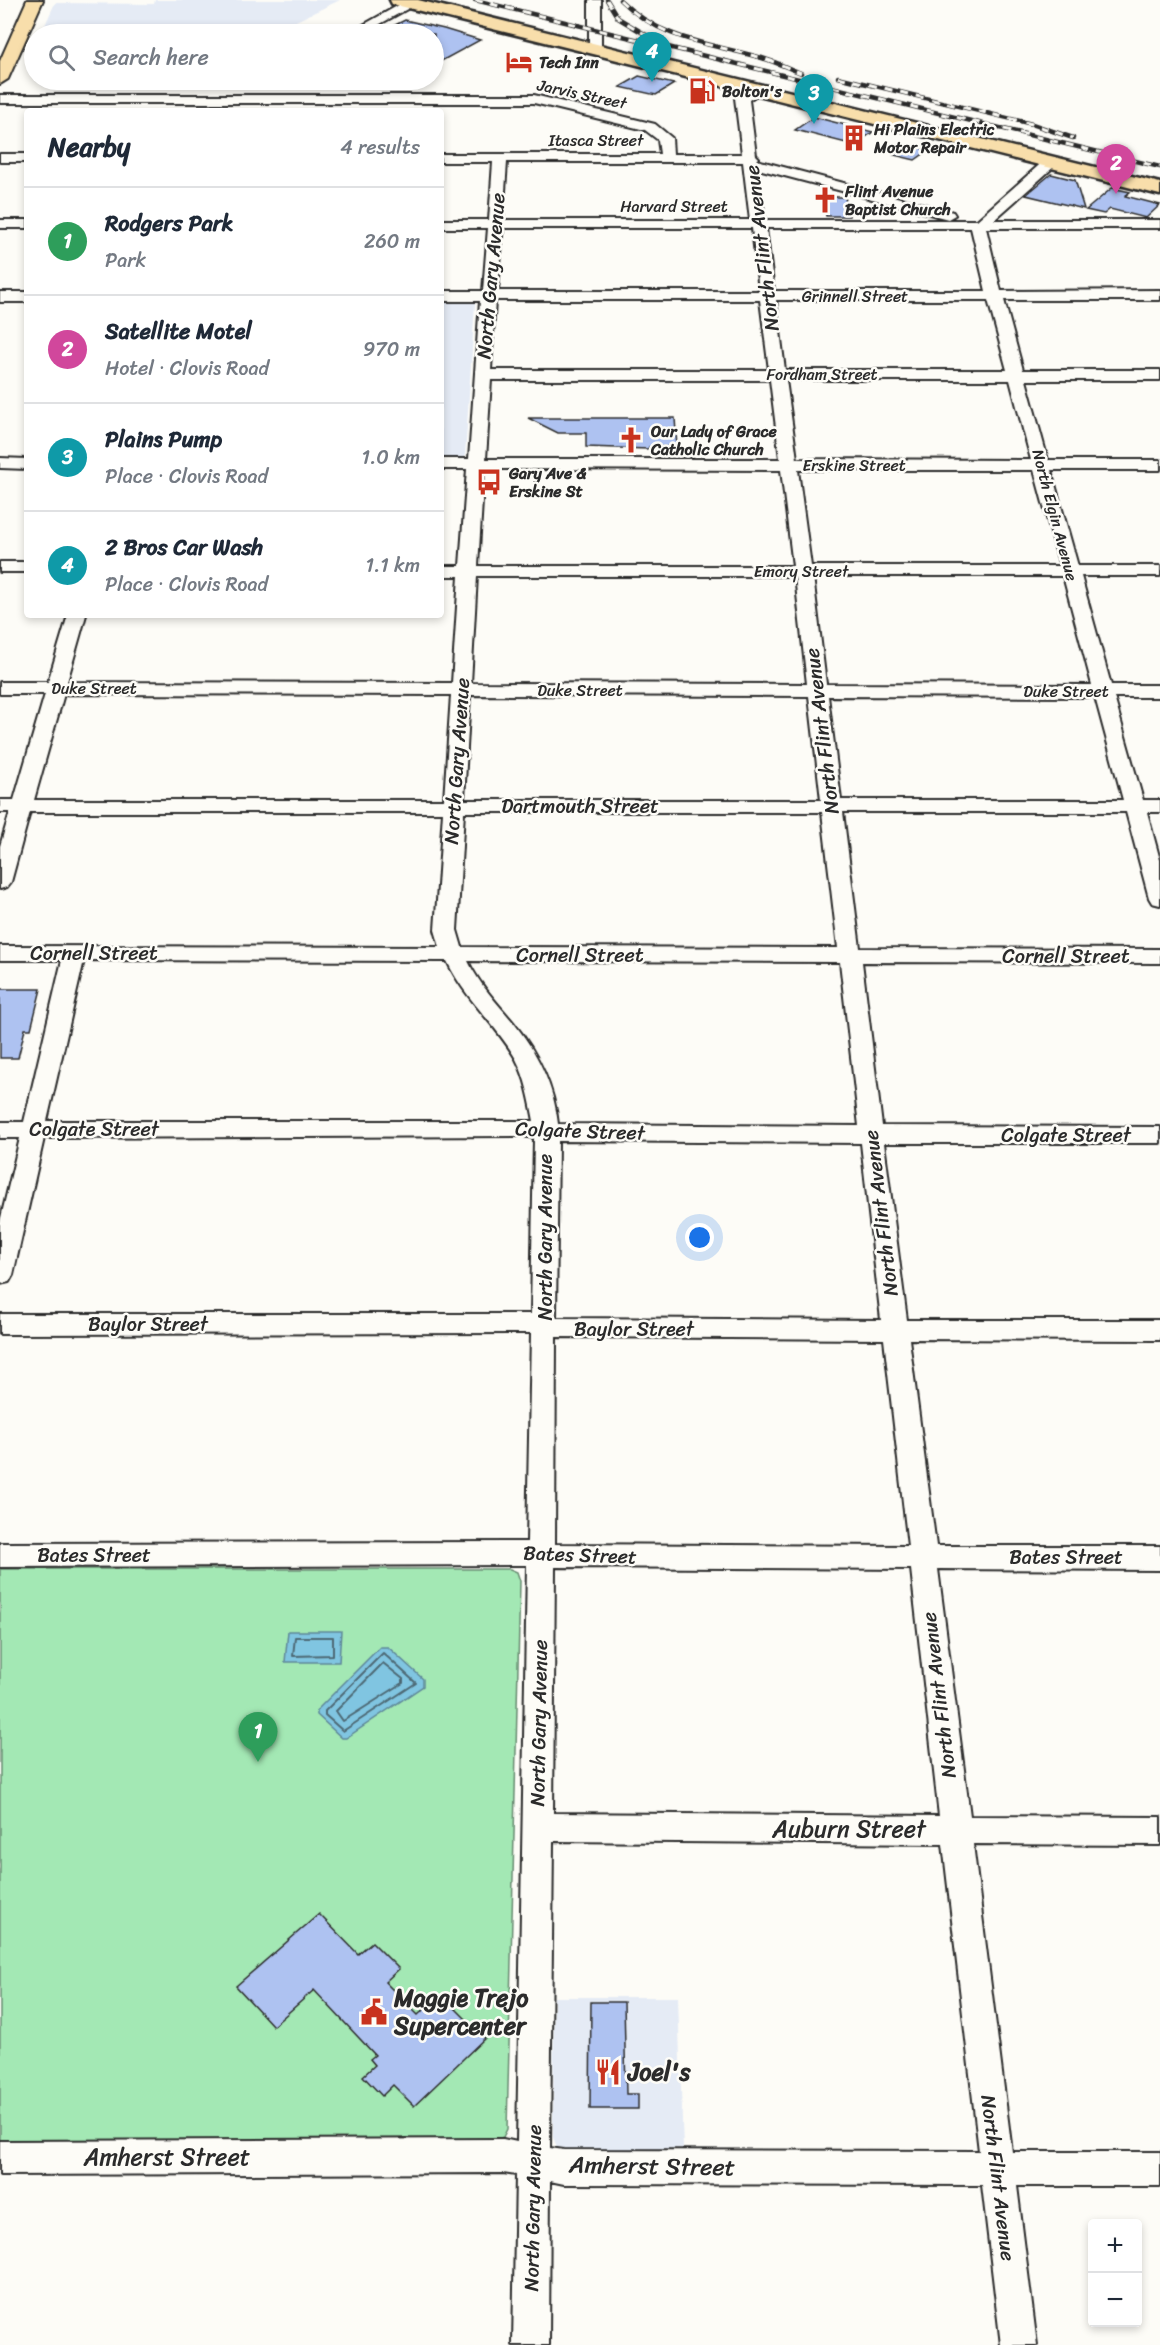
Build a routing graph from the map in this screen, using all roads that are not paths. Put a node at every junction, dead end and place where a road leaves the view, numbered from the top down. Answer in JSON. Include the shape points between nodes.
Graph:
{"nodes":[{"id":1,"x":35,"y":0,"type":"edge"},
{"id":2,"x":595,"y":0,"type":"edge"},
{"id":3,"x":405,"y":2,"type":"edge"},
{"id":4,"x":24,"y":24,"type":"edge"},
{"id":5,"x":369,"y":24,"type":"edge"},
{"id":6,"x":24,"y":25,"type":"edge"},
{"id":7,"x":595,"y":49,"type":"junction"},
{"id":8,"x":0,"y":79,"type":"edge"},
{"id":9,"x":757,"y":90,"type":"junction"},
{"id":10,"x":319,"y":93,"type":"junction"},
{"id":11,"x":0,"y":99,"type":"edge"},
{"id":12,"x":306,"y":108,"type":"edge"},
{"id":13,"x":0,"y":158,"type":"edge"},
{"id":14,"x":24,"y":158,"type":"edge"},
{"id":15,"x":444,"y":158,"type":"edge"},
{"id":16,"x":500,"y":158,"type":"junction"},
{"id":17,"x":667,"y":158,"type":"junction"},
{"id":18,"x":752,"y":160,"type":"junction"},
{"id":19,"x":1051,"y":162,"type":"junction"},
{"id":20,"x":1160,"y":189,"type":"edge"},
{"id":21,"x":917,"y":207,"type":"junction"},
{"id":22,"x":0,"y":224,"type":"edge"},
{"id":23,"x":24,"y":224,"type":"edge"},
{"id":24,"x":444,"y":224,"type":"edge"},
{"id":25,"x":496,"y":224,"type":"junction"},
{"id":26,"x":759,"y":224,"type":"junction"},
{"id":27,"x":907,"y":224,"type":"junction"},
{"id":28,"x":979,"y":224,"type":"junction"},
{"id":29,"x":1160,"y":224,"type":"edge"},
{"id":30,"x":1160,"y":295,"type":"edge"},
{"id":31,"x":444,"y":296,"type":"edge"},
{"id":32,"x":489,"y":296,"type":"junction"},
{"id":33,"x":769,"y":296,"type":"junction"},
{"id":34,"x":995,"y":296,"type":"junction"},
{"id":35,"x":0,"y":297,"type":"edge"},
{"id":36,"x":24,"y":297,"type":"edge"},
{"id":37,"x":777,"y":374,"type":"junction"},
{"id":38,"x":483,"y":375,"type":"junction"},
{"id":39,"x":1160,"y":375,"type":"edge"},
{"id":40,"x":1017,"y":376,"type":"junction"},
{"id":41,"x":24,"y":461,"type":"edge"},
{"id":42,"x":0,"y":464,"type":"edge"},
{"id":43,"x":444,"y":464,"type":"edge"},
{"id":44,"x":477,"y":464,"type":"junction"},
{"id":45,"x":789,"y":465,"type":"junction"},
{"id":46,"x":1041,"y":465,"type":"junction"},
{"id":47,"x":1160,"y":465,"type":"edge"},
{"id":48,"x":0,"y":567,"type":"edge"},
{"id":49,"x":24,"y":567,"type":"edge"},
{"id":50,"x":444,"y":571,"type":"edge"},
{"id":51,"x":469,"y":571,"type":"junction"},
{"id":52,"x":803,"y":571,"type":"junction"},
{"id":53,"x":1070,"y":571,"type":"junction"},
{"id":54,"x":1160,"y":571,"type":"edge"},
{"id":55,"x":76,"y":618,"type":"edge"},
{"id":56,"x":0,"y":688,"type":"edge"},
{"id":57,"x":56,"y":688,"type":"junction"},
{"id":58,"x":462,"y":689,"type":"junction"},
{"id":59,"x":817,"y":690,"type":"junction"},
{"id":60,"x":1160,"y":690,"type":"edge"},
{"id":61,"x":1103,"y":691,"type":"junction"},
{"id":62,"x":0,"y":806,"type":"edge"},
{"id":63,"x":22,"y":806,"type":"junction"},
{"id":64,"x":455,"y":806,"type":"junction"},
{"id":65,"x":830,"y":806,"type":"junction"},
{"id":66,"x":1135,"y":806,"type":"junction"},
{"id":67,"x":1160,"y":806,"type":"edge"},
{"id":68,"x":0,"y":882,"type":"edge"},
{"id":69,"x":1160,"y":898,"type":"edge"},
{"id":70,"x":75,"y":952,"type":"junction"},
{"id":71,"x":0,"y":953,"type":"edge"},
{"id":72,"x":454,"y":954,"type":"junction"},
{"id":73,"x":849,"y":956,"type":"junction"},
{"id":74,"x":1160,"y":956,"type":"edge"},
{"id":75,"x":0,"y":1130,"type":"edge"},
{"id":76,"x":34,"y":1130,"type":"junction"},
{"id":77,"x":546,"y":1131,"type":"junction"},
{"id":78,"x":871,"y":1134,"type":"junction"},
{"id":79,"x":1160,"y":1135,"type":"edge"},
{"id":80,"x":0,"y":1275,"type":"edge"},
{"id":81,"x":0,"y":1324,"type":"edge"},
{"id":82,"x":545,"y":1326,"type":"junction"},
{"id":83,"x":895,"y":1329,"type":"junction"},
{"id":84,"x":1160,"y":1330,"type":"edge"},
{"id":85,"x":0,"y":1555,"type":"edge"},
{"id":86,"x":542,"y":1555,"type":"junction"},
{"id":87,"x":923,"y":1557,"type":"junction"},
{"id":88,"x":1160,"y":1558,"type":"edge"},
{"id":89,"x":538,"y":1827,"type":"junction"},
{"id":90,"x":956,"y":1830,"type":"junction"},
{"id":91,"x":1160,"y":1831,"type":"edge"},
{"id":92,"x":0,"y":2158,"type":"edge"},
{"id":93,"x":533,"y":2161,"type":"junction"},
{"id":94,"x":997,"y":2168,"type":"junction"},
{"id":95,"x":1160,"y":2169,"type":"edge"},
{"id":96,"x":531,"y":2345,"type":"edge"},
{"id":97,"x":1019,"y":2345,"type":"edge"}],
"edges":[{"from":1,"to":4,"type":"main road"},
{"from":2,"to":7,"type":"street"},
{"from":3,"to":5,"type":"street"},
{"from":3,"to":7,"type":"highway"},
{"from":6,"to":8,"type":"main road"},
{"from":7,"to":9,"type":"highway"},
{"from":9,"to":18,"type":"street","name":"North Flint Avenue","via":[[742,98]]},
{"from":9,"to":19,"type":"highway"},
{"from":10,"to":11,"type":"street","name":"Jarvis Street"},
{"from":10,"to":12,"type":"street"},
{"from":10,"to":17,"type":"street","name":"Jarvis Street","via":[[544,100],[650,127],[664,138]]},
{"from":13,"to":14,"type":"street"},
{"from":15,"to":16,"type":"street","name":"Itasca Street"},
{"from":16,"to":17,"type":"street","name":"Itasca Street"},
{"from":16,"to":25,"type":"street","name":"North Gary Avenue"},
{"from":17,"to":18,"type":"street","name":"Itasca Street"},
{"from":18,"to":21,"type":"street","name":"Itasca Street"},
{"from":18,"to":26,"type":"street","name":"North Flint Avenue"},
{"from":19,"to":20,"type":"highway"},
{"from":19,"to":28,"type":"street"},
{"from":21,"to":27,"type":"street","via":[[921,218]]},
{"from":21,"to":28,"type":"street","name":"Itasca Street"},
{"from":22,"to":23,"type":"street"},
{"from":24,"to":25,"type":"street","name":"Harvard Street"},
{"from":25,"to":26,"type":"street","name":"Harvard Street"},
{"from":25,"to":32,"type":"street","name":"North Gary Avenue"},
{"from":26,"to":27,"type":"street","name":"Harvard Street"},
{"from":26,"to":33,"type":"street","name":"North Flint Avenue"},
{"from":27,"to":28,"type":"street","name":"Harvard Street"},
{"from":28,"to":29,"type":"street","name":"Harvard Street"},
{"from":28,"to":34,"type":"street","name":"North Elgin Avenue"},
{"from":30,"to":34,"type":"street","name":"Grinnell Street"},
{"from":31,"to":32,"type":"street","name":"Grinnell Street"},
{"from":32,"to":33,"type":"street","name":"Grinnell Street"},
{"from":32,"to":38,"type":"street","name":"North Gary Avenue"},
{"from":33,"to":34,"type":"street","name":"Grinnell Street"},
{"from":33,"to":37,"type":"street","name":"North Flint Avenue"},
{"from":34,"to":40,"type":"street","name":"North Elgin Avenue"},
{"from":35,"to":36,"type":"street"},
{"from":37,"to":38,"type":"street","name":"Fordham Street"},
{"from":37,"to":40,"type":"street","name":"Fordham Street"},
{"from":37,"to":45,"type":"street","name":"North Flint Avenue"},
{"from":38,"to":44,"type":"street","name":"North Gary Avenue"},
{"from":39,"to":40,"type":"street","name":"Fordham Street"},
{"from":40,"to":46,"type":"street","name":"North Elgin Avenue"},
{"from":41,"to":42,"type":"street"},
{"from":43,"to":44,"type":"street","name":"Erskine Street"},
{"from":44,"to":45,"type":"street","name":"Erskine Street"},
{"from":44,"to":51,"type":"street","name":"North Gary Avenue"},
{"from":45,"to":46,"type":"street","name":"Erskine Street"},
{"from":45,"to":52,"type":"street","name":"North Flint Avenue"},
{"from":46,"to":47,"type":"street","name":"Erskine Street"},
{"from":46,"to":53,"type":"street","name":"North Elgin Avenue"},
{"from":48,"to":49,"type":"street"},
{"from":50,"to":51,"type":"street","name":"Emory Street"},
{"from":51,"to":52,"type":"street","name":"Emory Street"},
{"from":51,"to":58,"type":"street","name":"North Gary Avenue"},
{"from":52,"to":53,"type":"street","name":"Emory Street"},
{"from":52,"to":59,"type":"street","name":"North Flint Avenue"},
{"from":53,"to":54,"type":"street","name":"Emory Street"},
{"from":53,"to":61,"type":"street","name":"North Elgin Avenue"},
{"from":55,"to":57,"type":"street"},
{"from":56,"to":57,"type":"street","name":"Duke Street"},
{"from":57,"to":58,"type":"street","name":"Duke Street"},
{"from":57,"to":63,"type":"street"},
{"from":58,"to":59,"type":"street","name":"Duke Street"},
{"from":58,"to":64,"type":"street","name":"North Gary Avenue"},
{"from":59,"to":61,"type":"street","name":"Duke Street"},
{"from":59,"to":65,"type":"street","name":"North Flint Avenue"},
{"from":60,"to":61,"type":"street","name":"Duke Street"},
{"from":61,"to":66,"type":"street","name":"North Elgin Avenue"},
{"from":62,"to":63,"type":"street","name":"Dartmouth Street"},
{"from":63,"to":64,"type":"street","name":"Dartmouth Street"},
{"from":63,"to":68,"type":"street"},
{"from":64,"to":65,"type":"street","name":"Dartmouth Street"},
{"from":64,"to":72,"type":"street","name":"North Gary Avenue","via":[[446,930]]},
{"from":65,"to":66,"type":"street","name":"Dartmouth Street"},
{"from":65,"to":73,"type":"street","name":"North Flint Avenue"},
{"from":66,"to":67,"type":"street","name":"Dartmouth Street"},
{"from":66,"to":69,"type":"street","name":"North Elgin Avenue"},
{"from":70,"to":71,"type":"street","name":"Cornell Street"},
{"from":70,"to":72,"type":"street","name":"Cornell Street"},
{"from":70,"to":76,"type":"street"},
{"from":72,"to":73,"type":"street","name":"Cornell Street"},
{"from":72,"to":77,"type":"street","name":"North Gary Avenue","via":[[466,980],[527,1059],[538,1084]]},
{"from":73,"to":74,"type":"street","name":"Cornell Street"},
{"from":73,"to":78,"type":"street","name":"North Flint Avenue"},
{"from":75,"to":76,"type":"street","name":"Colgate Street"},
{"from":76,"to":77,"type":"street","name":"Colgate Street"},
{"from":76,"to":80,"type":"street"},
{"from":77,"to":78,"type":"street","name":"Colgate Street"},
{"from":77,"to":82,"type":"street","name":"North Gary Avenue"},
{"from":78,"to":79,"type":"street","name":"Colgate Street"},
{"from":78,"to":83,"type":"street","name":"North Flint Avenue"},
{"from":81,"to":82,"type":"street","name":"Baylor Street","via":[[520,1322]]},
{"from":82,"to":83,"type":"street","name":"Baylor Street"},
{"from":82,"to":86,"type":"street","name":"North Gary Avenue"},
{"from":83,"to":84,"type":"street","name":"Baylor Street"},
{"from":83,"to":87,"type":"street","name":"North Flint Avenue"},
{"from":85,"to":86,"type":"street","name":"Bates Street"},
{"from":86,"to":87,"type":"street","name":"Bates Street"},
{"from":86,"to":89,"type":"street","name":"North Gary Avenue"},
{"from":87,"to":88,"type":"street","name":"Bates Street"},
{"from":87,"to":90,"type":"street","name":"North Flint Avenue"},
{"from":89,"to":90,"type":"street","name":"Auburn Street"},
{"from":89,"to":93,"type":"street","name":"North Gary Avenue"},
{"from":90,"to":91,"type":"street","name":"Auburn Street"},
{"from":90,"to":94,"type":"street","name":"North Flint Avenue"},
{"from":92,"to":93,"type":"street","name":"Amherst Street","via":[[503,2156]]},
{"from":93,"to":94,"type":"street","name":"Amherst Street","via":[[564,2167]]},
{"from":93,"to":96,"type":"street","name":"North Gary Avenue"},
{"from":94,"to":95,"type":"street","name":"Amherst Street"},
{"from":94,"to":97,"type":"street","name":"North Flint Avenue"}]}
